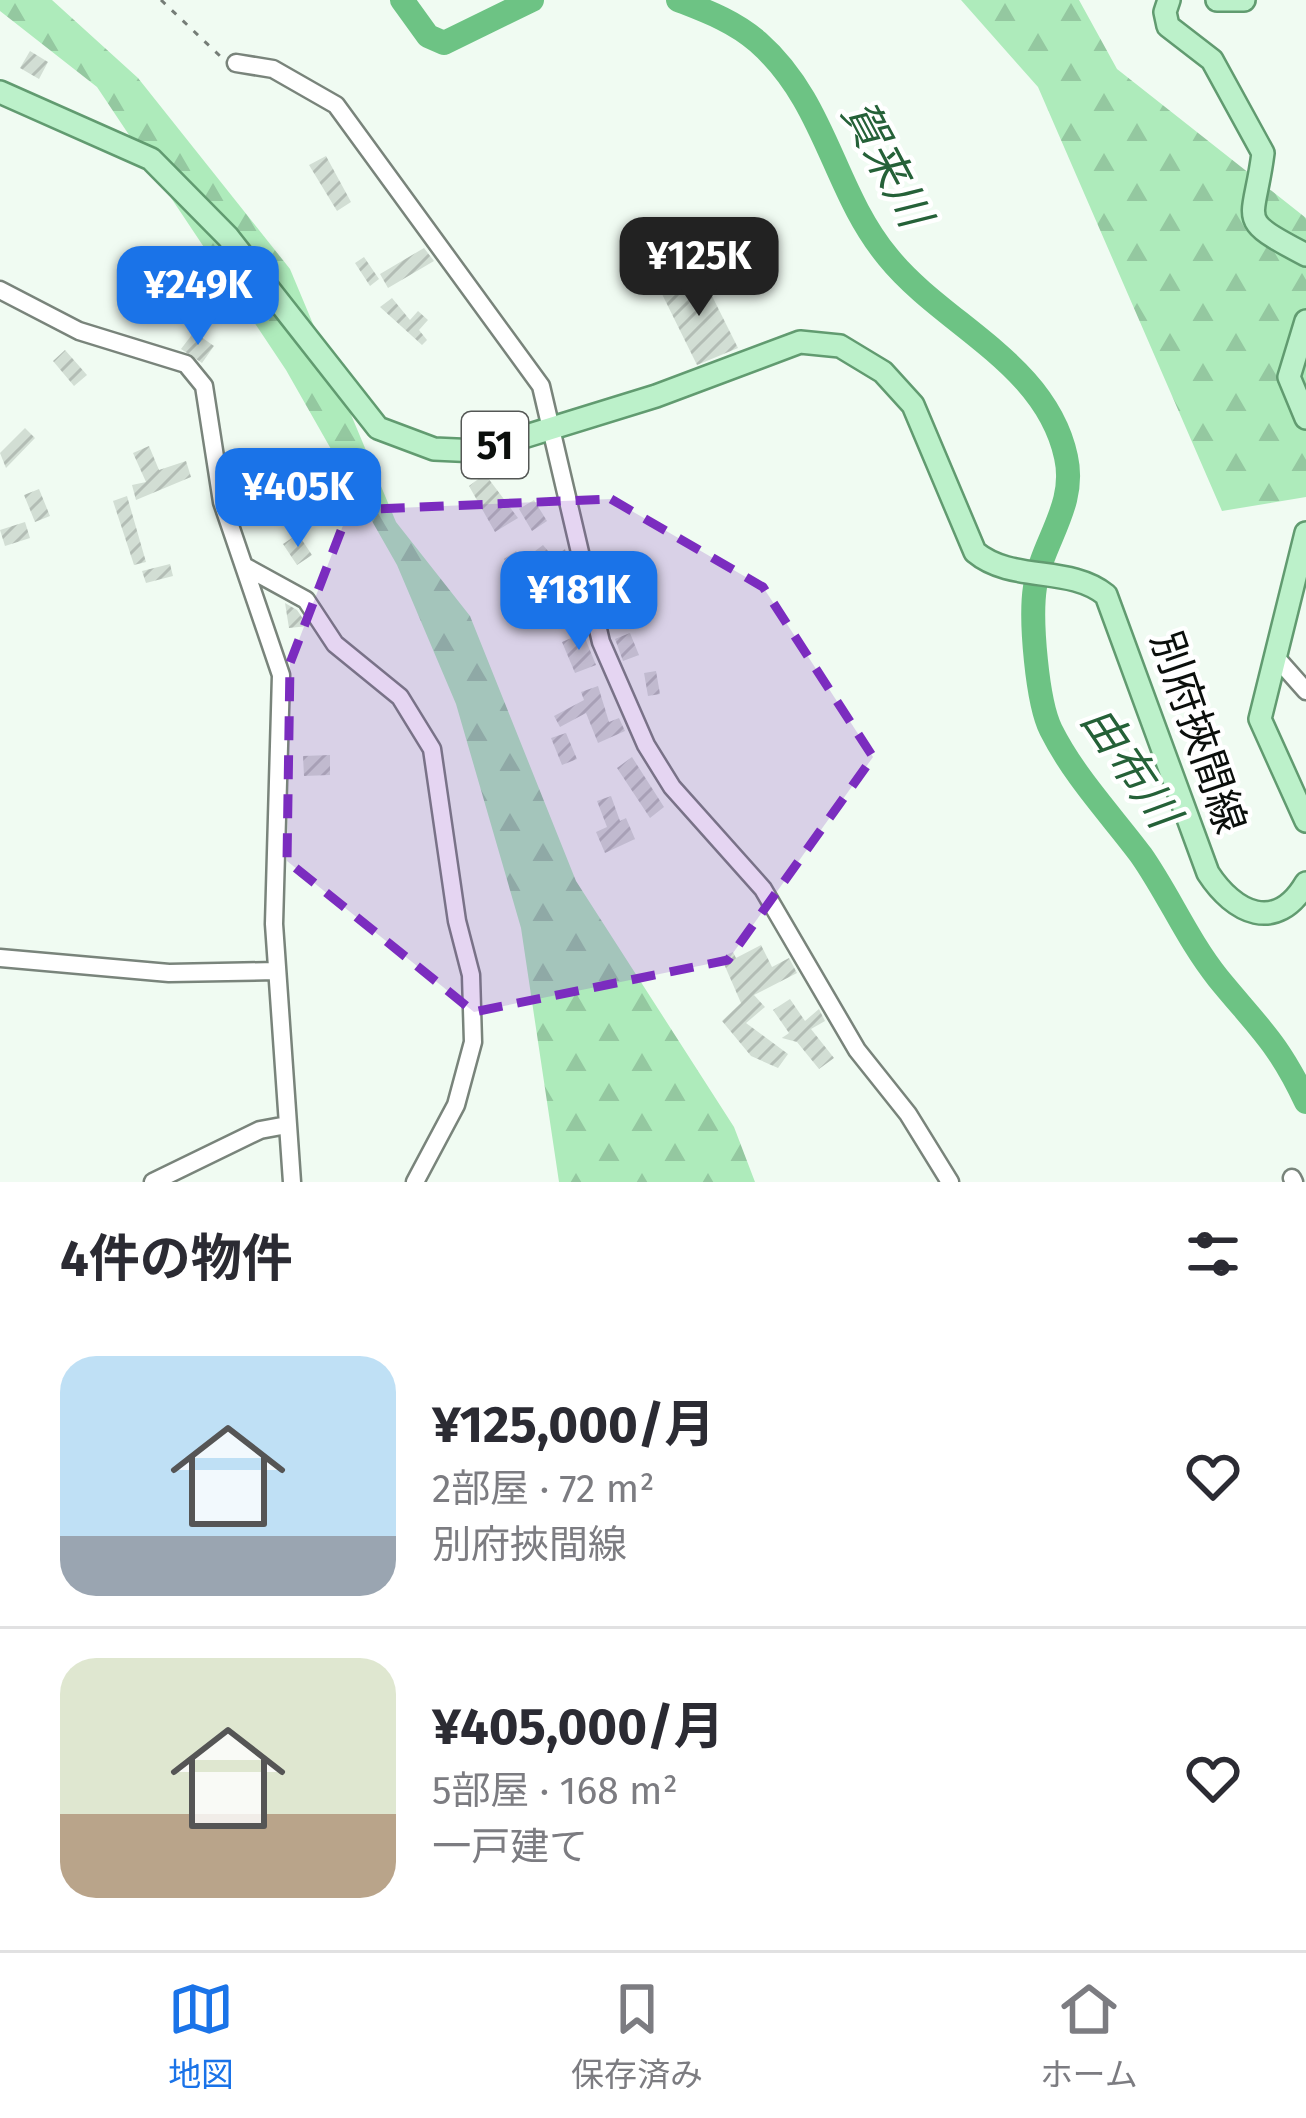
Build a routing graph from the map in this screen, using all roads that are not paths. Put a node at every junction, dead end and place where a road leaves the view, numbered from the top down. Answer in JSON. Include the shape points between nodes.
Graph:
{"nodes":[{"id":1,"x":1169,"y":0,"type":"edge"},
{"id":2,"x":1217,"y":0,"type":"edge"},
{"id":3,"x":1244,"y":0,"type":"edge"},
{"id":4,"x":236,"y":63,"type":"road end"},
{"id":5,"x":0,"y":92,"type":"edge"},
{"id":6,"x":1306,"y":254,"type":"edge"},
{"id":7,"x":0,"y":290,"type":"edge"},
{"id":8,"x":1306,"y":321,"type":"edge"},
{"id":9,"x":1306,"y":418,"type":"edge"},
{"id":10,"x":554,"y":425,"type":"junction"},
{"id":11,"x":1306,"y":533,"type":"edge"},
{"id":12,"x":246,"y":567,"type":"junction"},
{"id":13,"x":1274,"y":655,"type":"junction"},
{"id":14,"x":1306,"y":691,"type":"edge"},
{"id":15,"x":1306,"y":821,"type":"edge"},
{"id":16,"x":1306,"y":883,"type":"edge"},
{"id":17,"x":0,"y":958,"type":"edge"},
{"id":18,"x":276,"y":971,"type":"junction"},
{"id":19,"x":287,"y":1125,"type":"junction"},
{"id":20,"x":152,"y":1182,"type":"edge"},
{"id":21,"x":292,"y":1182,"type":"edge"},
{"id":22,"x":415,"y":1182,"type":"edge"},
{"id":23,"x":950,"y":1182,"type":"edge"}],
"edges":[{"from":1,"to":6,"type":"main road","via":[[1168,26],[1212,60],[1263,153],[1254,221],[1271,239]]},
{"from":2,"to":3,"type":"main road"},
{"from":4,"to":10,"type":"street","via":[[273,68],[336,105],[541,386]]},
{"from":5,"to":10,"type":"main road","name":"別府挾間線","number":"51","via":[[151,159],[228,237],[378,428],[464,452]]},
{"from":7,"to":12,"type":"street","via":[[79,331],[186,364],[204,386],[222,502]]},
{"from":8,"to":9,"type":"main road","via":[[1289,377]]},
{"from":10,"to":16,"type":"main road","name":"別府挾間線","number":"51","via":[[800,342],[840,346],[883,372],[913,405],[970,545],[995,565],[1091,583],[1112,605],[1150,723],[1225,898],[1266,913]]},
{"from":10,"to":23,"type":"street","via":[[601,642],[646,746],[763,889],[857,1050]]},
{"from":11,"to":13,"type":"main road","name":"別府挾間線"},
{"from":12,"to":18,"type":"street","via":[[281,675]]},
{"from":12,"to":22,"type":"street","via":[[306,600],[335,644],[400,698],[432,749],[471,975],[473,1042],[456,1105]]},
{"from":13,"to":14,"type":"street"},
{"from":13,"to":15,"type":"main road","name":"別府挾間線","via":[[1259,719]]},
{"from":17,"to":18,"type":"street","via":[[169,974]]},
{"from":18,"to":19,"type":"street"},
{"from":19,"to":20,"type":"street"},
{"from":19,"to":21,"type":"street"}]}
